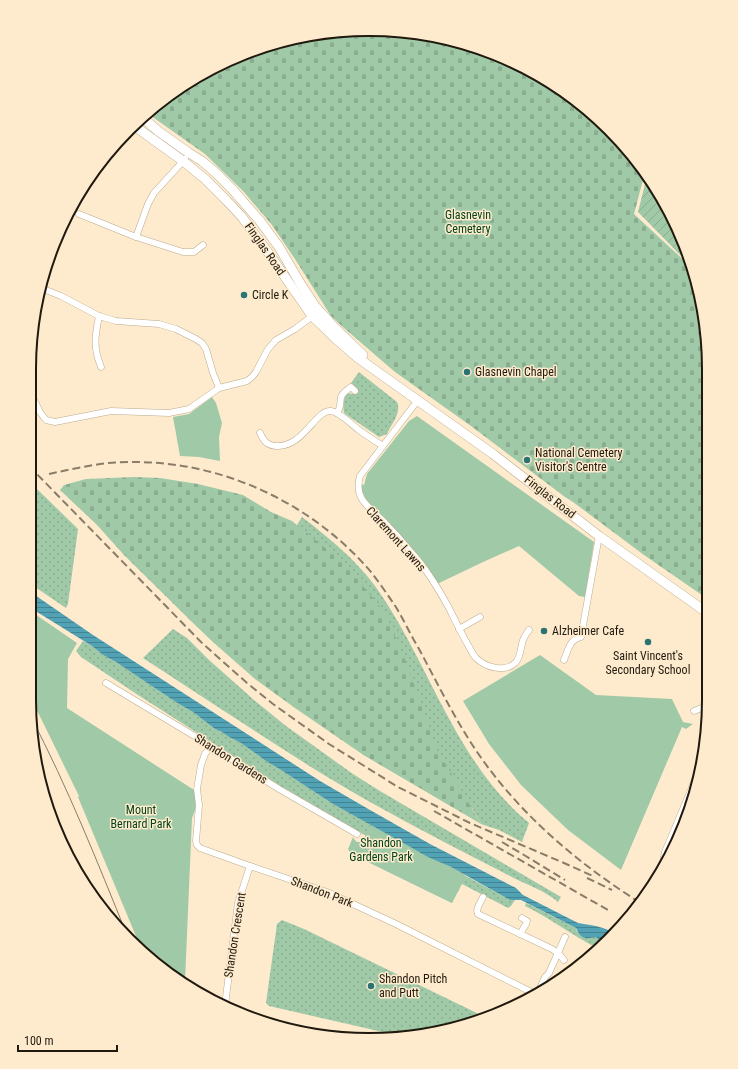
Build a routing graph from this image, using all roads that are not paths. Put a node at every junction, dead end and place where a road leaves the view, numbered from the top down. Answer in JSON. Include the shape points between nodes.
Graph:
{"nodes":[{"id":1,"x":146,"y":122,"type":"edge"},
{"id":2,"x":139,"y":129,"type":"edge"},
{"id":3,"x":189,"y":153,"type":"junction"},
{"id":4,"x":183,"y":161,"type":"junction"},
{"id":5,"x":79,"y":214,"type":"dead end"},
{"id":6,"x":136,"y":237,"type":"junction"},
{"id":7,"x":203,"y":245,"type":"dead end"},
{"id":8,"x":45,"y":290,"type":"edge"},
{"id":9,"x":320,"y":311,"type":"junction"},
{"id":10,"x":99,"y":316,"type":"junction"},
{"id":11,"x":312,"y":316,"type":"junction"},
{"id":12,"x":101,"y":367,"type":"dead end"},
{"id":13,"x":390,"y":381,"type":"junction"},
{"id":14,"x":219,"y":388,"type":"junction"},
{"id":15,"x":355,"y":391,"type":"dead end"},
{"id":16,"x":418,"y":400,"type":"junction"},
{"id":17,"x":36,"y":404,"type":"edge"},
{"id":18,"x":337,"y":413,"type":"junction"},
{"id":19,"x":260,"y":433,"type":"dead end"},
{"id":20,"x":383,"y":446,"type":"junction"},
{"id":21,"x":599,"y":536,"type":"junction"},
{"id":22,"x":702,"y":609,"type":"edge"},
{"id":23,"x":480,"y":617,"type":"dead end"},
{"id":24,"x":459,"y":629,"type":"junction"},
{"id":25,"x":529,"y":630,"type":"dead end"},
{"id":26,"x":564,"y":660,"type":"dead end"},
{"id":27,"x":106,"y":683,"type":"dead end"},
{"id":28,"x":702,"y":708,"type":"edge"},
{"id":29,"x":694,"y":711,"type":"dead end"},
{"id":30,"x":211,"y":746,"type":"junction"},
{"id":31,"x":679,"y":822,"type":"edge"},
{"id":32,"x":356,"y":834,"type":"dead end"},
{"id":33,"x":665,"y":853,"type":"edge"},
{"id":34,"x":250,"y":866,"type":"junction"},
{"id":35,"x":483,"y":897,"type":"dead end"},
{"id":36,"x":522,"y":918,"type":"dead end"},
{"id":37,"x":520,"y":934,"type":"junction"},
{"id":38,"x":566,"y":936,"type":"dead end"},
{"id":39,"x":558,"y":953,"type":"junction"},
{"id":40,"x":564,"y":960,"type":"dead end"},
{"id":41,"x":542,"y":984,"type":"edge"},
{"id":42,"x":530,"y":991,"type":"edge"},
{"id":43,"x":226,"y":1001,"type":"edge"}],
"edges":[{"from":1,"to":3,"type":"main road","name":"Finglas Road"},
{"from":2,"to":4,"type":"main road","name":"Finglas Road"},
{"from":3,"to":4,"type":"street"},
{"from":3,"to":9,"type":"main road","name":"Finglas Road","via":[[224,180],[260,221]]},
{"from":4,"to":6,"type":"street","via":[[154,193]]},
{"from":4,"to":11,"type":"main road","name":"Finglas Road","via":[[242,217]]},
{"from":5,"to":6,"type":"street"},
{"from":6,"to":7,"type":"street","via":[[183,252],[194,252]]},
{"from":8,"to":10,"type":"street"},
{"from":9,"to":11,"type":"street"},
{"from":9,"to":13,"type":"main road","name":"Finglas Road"},
{"from":10,"to":12,"type":"street","via":[[94,340],[96,357]]},
{"from":10,"to":14,"type":"street","via":[[116,321],[159,324],[196,338],[206,349]]},
{"from":11,"to":13,"type":"main road","name":"Finglas Road","via":[[358,358]]},
{"from":11,"to":14,"type":"street","via":[[295,330],[276,340],[252,377]]},
{"from":13,"to":16,"type":"main road","name":"Finglas Road"},
{"from":14,"to":17,"type":"street","via":[[189,409],[169,413],[111,411],[55,422],[46,420]]},
{"from":15,"to":18,"type":"street","via":[[351,387],[344,392]]},
{"from":16,"to":20,"type":"street","name":"Claremont Lawns"},
{"from":16,"to":21,"type":"main road","name":"Finglas Road","via":[[500,459]]},
{"from":18,"to":19,"type":"street","via":[[332,411],[321,415],[302,436],[282,446],[271,446]]},
{"from":18,"to":20,"type":"street"},
{"from":20,"to":24,"type":"street","name":"Claremont Lawns","via":[[360,476],[360,496],[364,504],[384,522],[436,585]]},
{"from":21,"to":22,"type":"main road","name":"Finglas Road"},
{"from":21,"to":26,"type":"street","via":[[581,637],[574,639]]},
{"from":23,"to":24,"type":"street"},
{"from":24,"to":25,"type":"street","name":"Claremont Lawns","via":[[475,657],[485,665],[507,668],[516,663],[523,639]]},
{"from":27,"to":30,"type":"street","name":"Shandon Gardens"},
{"from":28,"to":29,"type":"street"},
{"from":30,"to":32,"type":"street","name":"Shandon Gardens","via":[[279,790]]},
{"from":30,"to":34,"type":"street","name":"Shandon Park","via":[[201,765],[196,789],[199,805],[197,845]]},
{"from":31,"to":33,"type":"street"},
{"from":34,"to":42,"type":"street","name":"Shandon Park","via":[[327,892]]},
{"from":34,"to":43,"type":"street","name":"Shandon Crescent","via":[[238,903]]},
{"from":35,"to":37,"type":"street","via":[[477,910],[478,914]]},
{"from":36,"to":37,"type":"street","via":[[527,921]]},
{"from":37,"to":39,"type":"street"},
{"from":38,"to":39,"type":"street"},
{"from":39,"to":40,"type":"street"},
{"from":39,"to":41,"type":"street"}]}
